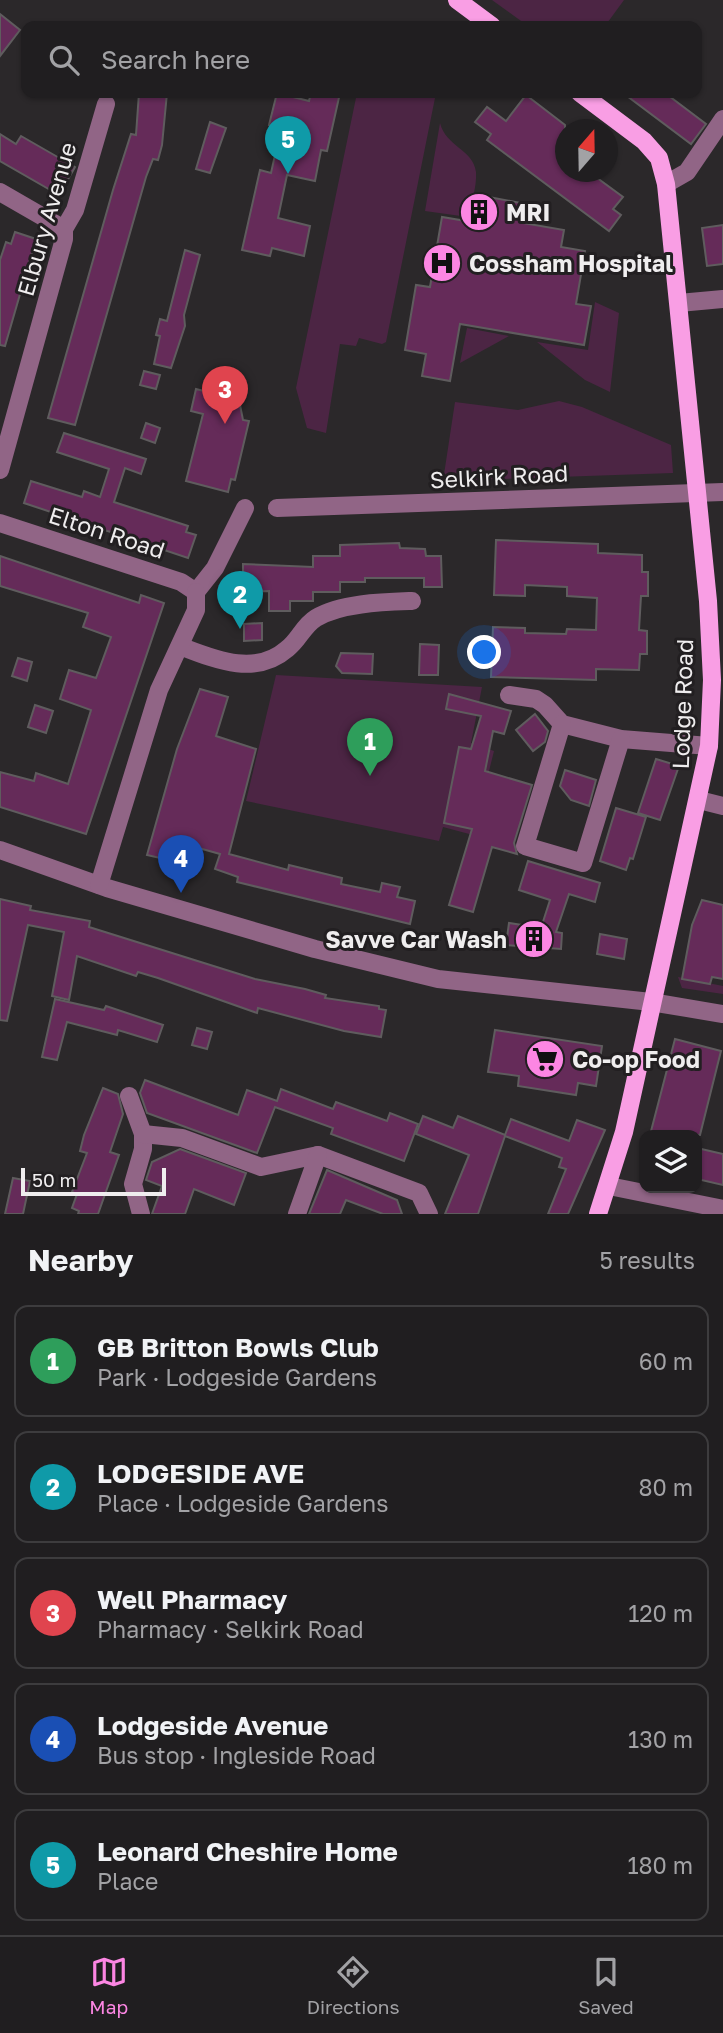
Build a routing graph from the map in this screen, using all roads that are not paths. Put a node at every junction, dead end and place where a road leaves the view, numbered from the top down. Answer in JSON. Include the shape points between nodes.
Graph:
{"nodes":[{"id":1,"x":457,"y":0,"type":"edge"},
{"id":2,"x":485,"y":21,"type":"edge"},
{"id":3,"x":587,"y":98,"type":"edge"},
{"id":4,"x":106,"y":104,"type":"dead end"},
{"id":5,"x":723,"y":120,"type":"edge"},
{"id":6,"x":666,"y":184,"type":"junction"},
{"id":7,"x":0,"y":192,"type":"edge"},
{"id":8,"x":64,"y":229,"type":"junction"},
{"id":9,"x":723,"y":299,"type":"edge"},
{"id":10,"x":679,"y":303,"type":"junction"},
{"id":11,"x":0,"y":470,"type":"edge"},
{"id":12,"x":698,"y":492,"type":"junction"},
{"id":13,"x":723,"y":492,"type":"edge"},
{"id":14,"x":245,"y":508,"type":"dead end"},
{"id":15,"x":277,"y":508,"type":"dead end"},
{"id":16,"x":0,"y":523,"type":"edge"},
{"id":17,"x":196,"y":592,"type":"junction"},
{"id":18,"x":412,"y":601,"type":"dead end"},
{"id":19,"x":180,"y":646,"type":"junction"},
{"id":20,"x":509,"y":695,"type":"dead end"},
{"id":21,"x":562,"y":724,"type":"junction"},
{"id":22,"x":621,"y":739,"type":"junction"},
{"id":23,"x":709,"y":746,"type":"junction"},
{"id":24,"x":699,"y":800,"type":"junction"},
{"id":25,"x":723,"y":806,"type":"edge"},
{"id":26,"x":0,"y":850,"type":"edge"},
{"id":27,"x":99,"y":885,"type":"junction"},
{"id":28,"x":651,"y":1002,"type":"junction"},
{"id":29,"x":723,"y":1014,"type":"edge"},
{"id":30,"x":129,"y":1096,"type":"dead end"},
{"id":31,"x":143,"y":1134,"type":"junction"},
{"id":32,"x":318,"y":1155,"type":"junction"},
{"id":33,"x":609,"y":1186,"type":"junction"},
{"id":34,"x":723,"y":1209,"type":"edge"},
{"id":35,"x":141,"y":1214,"type":"edge"},
{"id":36,"x":297,"y":1214,"type":"edge"},
{"id":37,"x":429,"y":1214,"type":"edge"},
{"id":38,"x":598,"y":1214,"type":"edge"}],
"edges":[{"from":1,"to":2,"type":"main road"},
{"from":3,"to":6,"type":"main road","name":"Lodge Road","via":[[659,158]]},
{"from":4,"to":8,"type":"street","name":"Elbury Avenue","via":[[75,210]]},
{"from":5,"to":6,"type":"street","via":[[687,172]]},
{"from":6,"to":10,"type":"main road","name":"Lodge Road"},
{"from":7,"to":8,"type":"street"},
{"from":8,"to":11,"type":"street","name":"Elbury Avenue"},
{"from":9,"to":10,"type":"street"},
{"from":10,"to":12,"type":"main road","name":"Lodge Road"},
{"from":12,"to":13,"type":"street","name":"Selkirk Road"},
{"from":12,"to":15,"type":"street","name":"Selkirk Road"},
{"from":12,"to":23,"type":"main road","name":"Lodge Road","via":[[712,680]]},
{"from":14,"to":17,"type":"street","via":[[215,568]]},
{"from":16,"to":17,"type":"street","name":"Elton Road","via":[[181,582]]},
{"from":17,"to":19,"type":"street","via":[[196,610]]},
{"from":18,"to":19,"type":"street","via":[[375,602],[320,616],[307,624],[288,649],[268,660],[224,663]]},
{"from":19,"to":27,"type":"street","via":[[159,690]]},
{"from":20,"to":21,"type":"street","via":[[536,699]]},
{"from":21,"to":22,"type":"street"},
{"from":21,"to":22,"type":"street","via":[[525,846],[583,863]]},
{"from":22,"to":23,"type":"street"},
{"from":23,"to":24,"type":"main road","name":"Lodge Road"},
{"from":24,"to":25,"type":"street"},
{"from":24,"to":28,"type":"main road","name":"Lodge Road"},
{"from":26,"to":27,"type":"street"},
{"from":27,"to":28,"type":"street","via":[[315,949],[438,979]]},
{"from":28,"to":29,"type":"street"},
{"from":28,"to":33,"type":"main road","name":"Lodge Road"},
{"from":30,"to":31,"type":"street"},
{"from":31,"to":32,"type":"street","via":[[182,1138],[261,1167]]},
{"from":31,"to":35,"type":"street","via":[[133,1184]]},
{"from":32,"to":36,"type":"street"},
{"from":32,"to":37,"type":"street","via":[[419,1193]]},
{"from":33,"to":34,"type":"street"},
{"from":33,"to":38,"type":"main road","name":"Lodge Road"}]}
